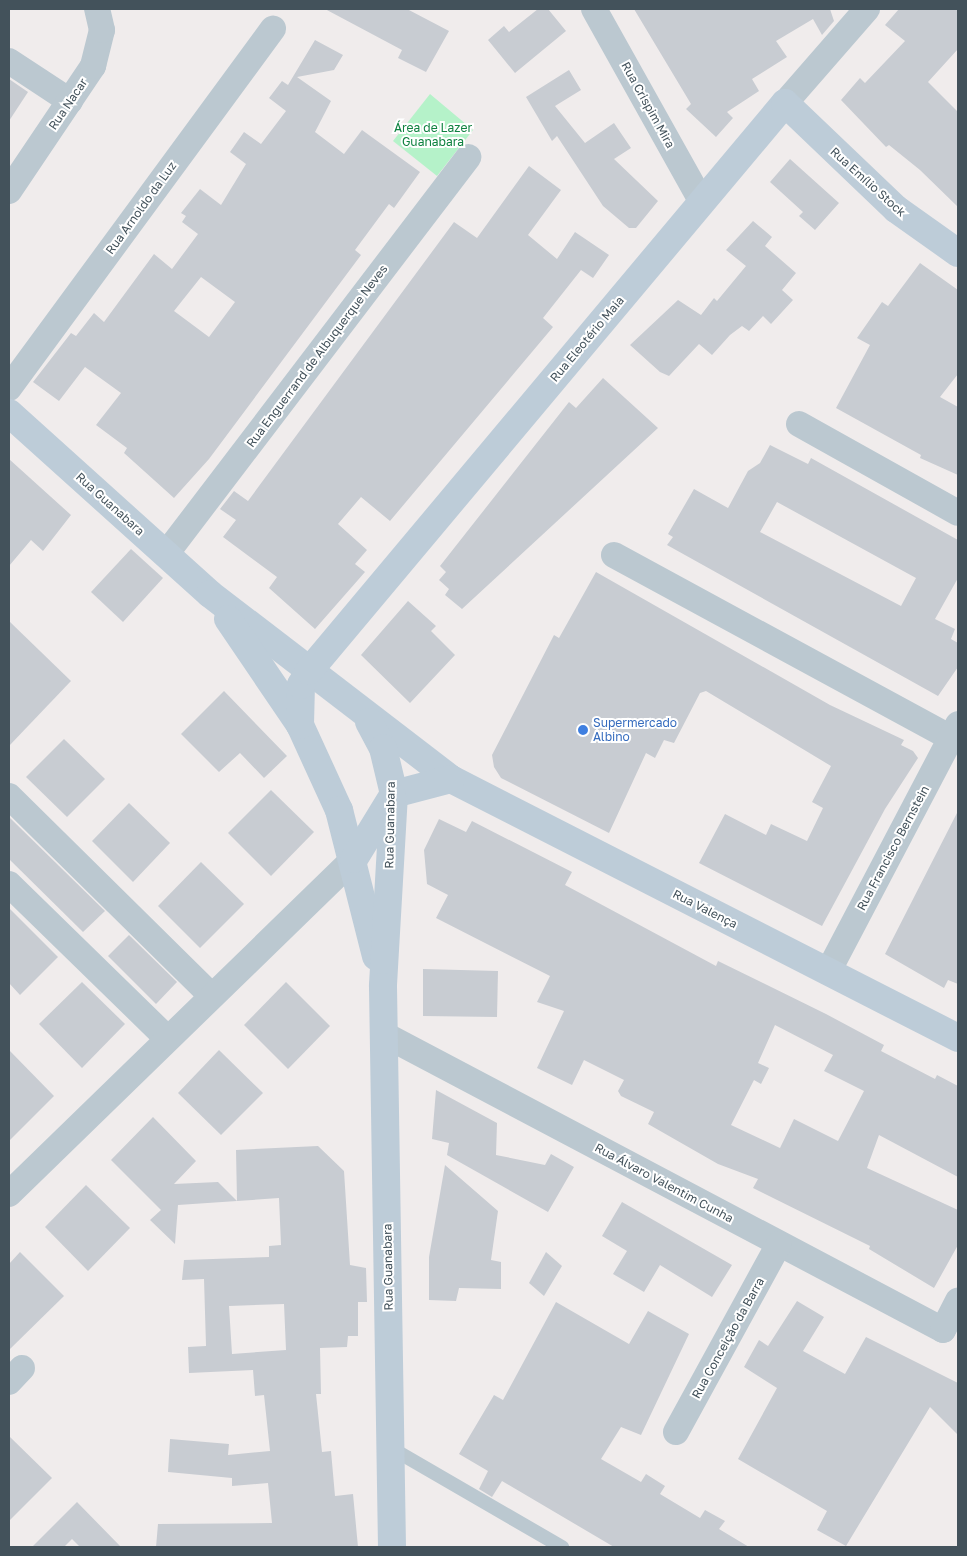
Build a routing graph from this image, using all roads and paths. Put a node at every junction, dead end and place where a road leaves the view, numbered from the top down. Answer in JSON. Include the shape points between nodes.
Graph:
{"nodes":[{"id":1,"x":97,"y":9,"type":"edge"},
{"id":2,"x":594,"y":9,"type":"edge"},
{"id":3,"x":867,"y":9,"type":"edge"},
{"id":4,"x":273,"y":28,"type":"dead end"},
{"id":5,"x":9,"y":61,"type":"edge"},
{"id":6,"x":70,"y":101,"type":"junction"},
{"id":7,"x":784,"y":103,"type":"junction"},
{"id":8,"x":468,"y":157,"type":"dead end"},
{"id":9,"x":9,"y":191,"type":"edge"},
{"id":10,"x":702,"y":202,"type":"junction"},
{"id":11,"x":958,"y":252,"type":"edge"},
{"id":12,"x":9,"y":388,"type":"edge"},
{"id":13,"x":9,"y":413,"type":"edge"},
{"id":14,"x":799,"y":424,"type":"dead end"},
{"id":15,"x":958,"y":513,"type":"edge"},
{"id":16,"x":166,"y":554,"type":"junction"},
{"id":17,"x":614,"y":555,"type":"dead end"},
{"id":18,"x":210,"y":594,"type":"junction"},
{"id":19,"x":309,"y":671,"type":"junction"},
{"id":20,"x":342,"y":697,"type":"junction"},
{"id":21,"x":365,"y":715,"type":"junction"},
{"id":22,"x":300,"y":726,"type":"junction"},
{"id":23,"x":955,"y":731,"type":"edge"},
{"id":24,"x":452,"y":779,"type":"junction"},
{"id":25,"x":394,"y":794,"type":"junction"},
{"id":26,"x":9,"y":796,"type":"edge"},
{"id":27,"x":339,"y":810,"type":"junction"},
{"id":28,"x":354,"y":859,"type":"junction"},
{"id":29,"x":9,"y":884,"type":"edge"},
{"id":30,"x":828,"y":972,"type":"junction"},
{"id":31,"x":383,"y":987,"type":"junction"},
{"id":32,"x":212,"y":995,"type":"junction"},
{"id":33,"x":385,"y":1035,"type":"junction"},
{"id":34,"x":167,"y":1038,"type":"junction"},
{"id":35,"x":958,"y":1038,"type":"edge"},
{"id":36,"x":13,"y":1182,"type":"edge"},
{"id":37,"x":780,"y":1244,"type":"junction"},
{"id":38,"x":958,"y":1301,"type":"edge"},
{"id":39,"x":676,"y":1432,"type":"dead end"},
{"id":40,"x":391,"y":1448,"type":"junction"},
{"id":41,"x":392,"y":1547,"type":"edge"},
{"id":42,"x":562,"y":1547,"type":"edge"}],
"edges":[{"from":1,"to":6,"type":"street","name":"Rua Nacar","via":[[101,47]]},
{"from":2,"to":10,"type":"street","name":"Rua Crispim Mira"},
{"from":3,"to":7,"type":"street","name":"Rua Eleotério Maia"},
{"from":4,"to":12,"type":"street","name":"Rua Arnoldo da Luz"},
{"from":5,"to":6,"type":"street"},
{"from":6,"to":9,"type":"street","name":"Rua Nacar"},
{"from":7,"to":10,"type":"main road","name":"Rua Eleotério Maia"},
{"from":7,"to":11,"type":"main road","name":"Rua Emílio Stock","via":[[896,209]]},
{"from":8,"to":16,"type":"street","name":"Rua Enguerrand de Albuquerque Neves"},
{"from":10,"to":19,"type":"main road","name":"Rua Eleotério Maia"},
{"from":13,"to":16,"type":"main road","name":"Rua Guanabara"},
{"from":14,"to":15,"type":"street"},
{"from":16,"to":18,"type":"main road","name":"Rua Guanabara"},
{"from":17,"to":23,"type":"street"},
{"from":18,"to":19,"type":"main road","name":"Rua Guanabara"},
{"from":18,"to":22,"type":"main road","name":"Rua Guanabara"},
{"from":19,"to":20,"type":"main road","name":"Rua Guanabara"},
{"from":19,"to":22,"type":"main road","via":[[302,685]]},
{"from":20,"to":21,"type":"main road","name":"Rua Guanabara"},
{"from":20,"to":22,"type":"main road","via":[[320,700]]},
{"from":21,"to":24,"type":"main road","name":"Rua Valença"},
{"from":21,"to":25,"type":"main road","name":"Rua Guanabara","via":[[383,748]]},
{"from":22,"to":27,"type":"main road","name":"Rua Guanabara"},
{"from":23,"to":30,"type":"street","name":"Rua Francisco Bernstein"},
{"from":24,"to":25,"type":"main road"},
{"from":24,"to":30,"type":"main road","name":"Rua Valença"},
{"from":25,"to":27,"type":"main road","via":[[374,814],[356,816]]},
{"from":25,"to":28,"type":"main road"},
{"from":25,"to":31,"type":"main road","name":"Rua Guanabara"},
{"from":26,"to":32,"type":"street"},
{"from":27,"to":28,"type":"main road","name":"Rua Guanabara"},
{"from":28,"to":31,"type":"main road","name":"Rua Guanabara"},
{"from":28,"to":32,"type":"street"},
{"from":29,"to":34,"type":"street"},
{"from":30,"to":35,"type":"main road","name":"Rua Valença"},
{"from":31,"to":33,"type":"main road","name":"Rua Guanabara"},
{"from":32,"to":34,"type":"street"},
{"from":33,"to":37,"type":"street","name":"Rua Álvaro Valentim Cunha"},
{"from":33,"to":40,"type":"main road","name":"Rua Guanabara"},
{"from":34,"to":36,"type":"street"},
{"from":37,"to":38,"type":"street","name":"Rua Álvaro Valentim Cunha","via":[[943,1330]]},
{"from":37,"to":39,"type":"street","name":"Rua Conceição da Barra"},
{"from":40,"to":41,"type":"main road","name":"Rua Guanabara"},
{"from":40,"to":42,"type":"lane"}]}
